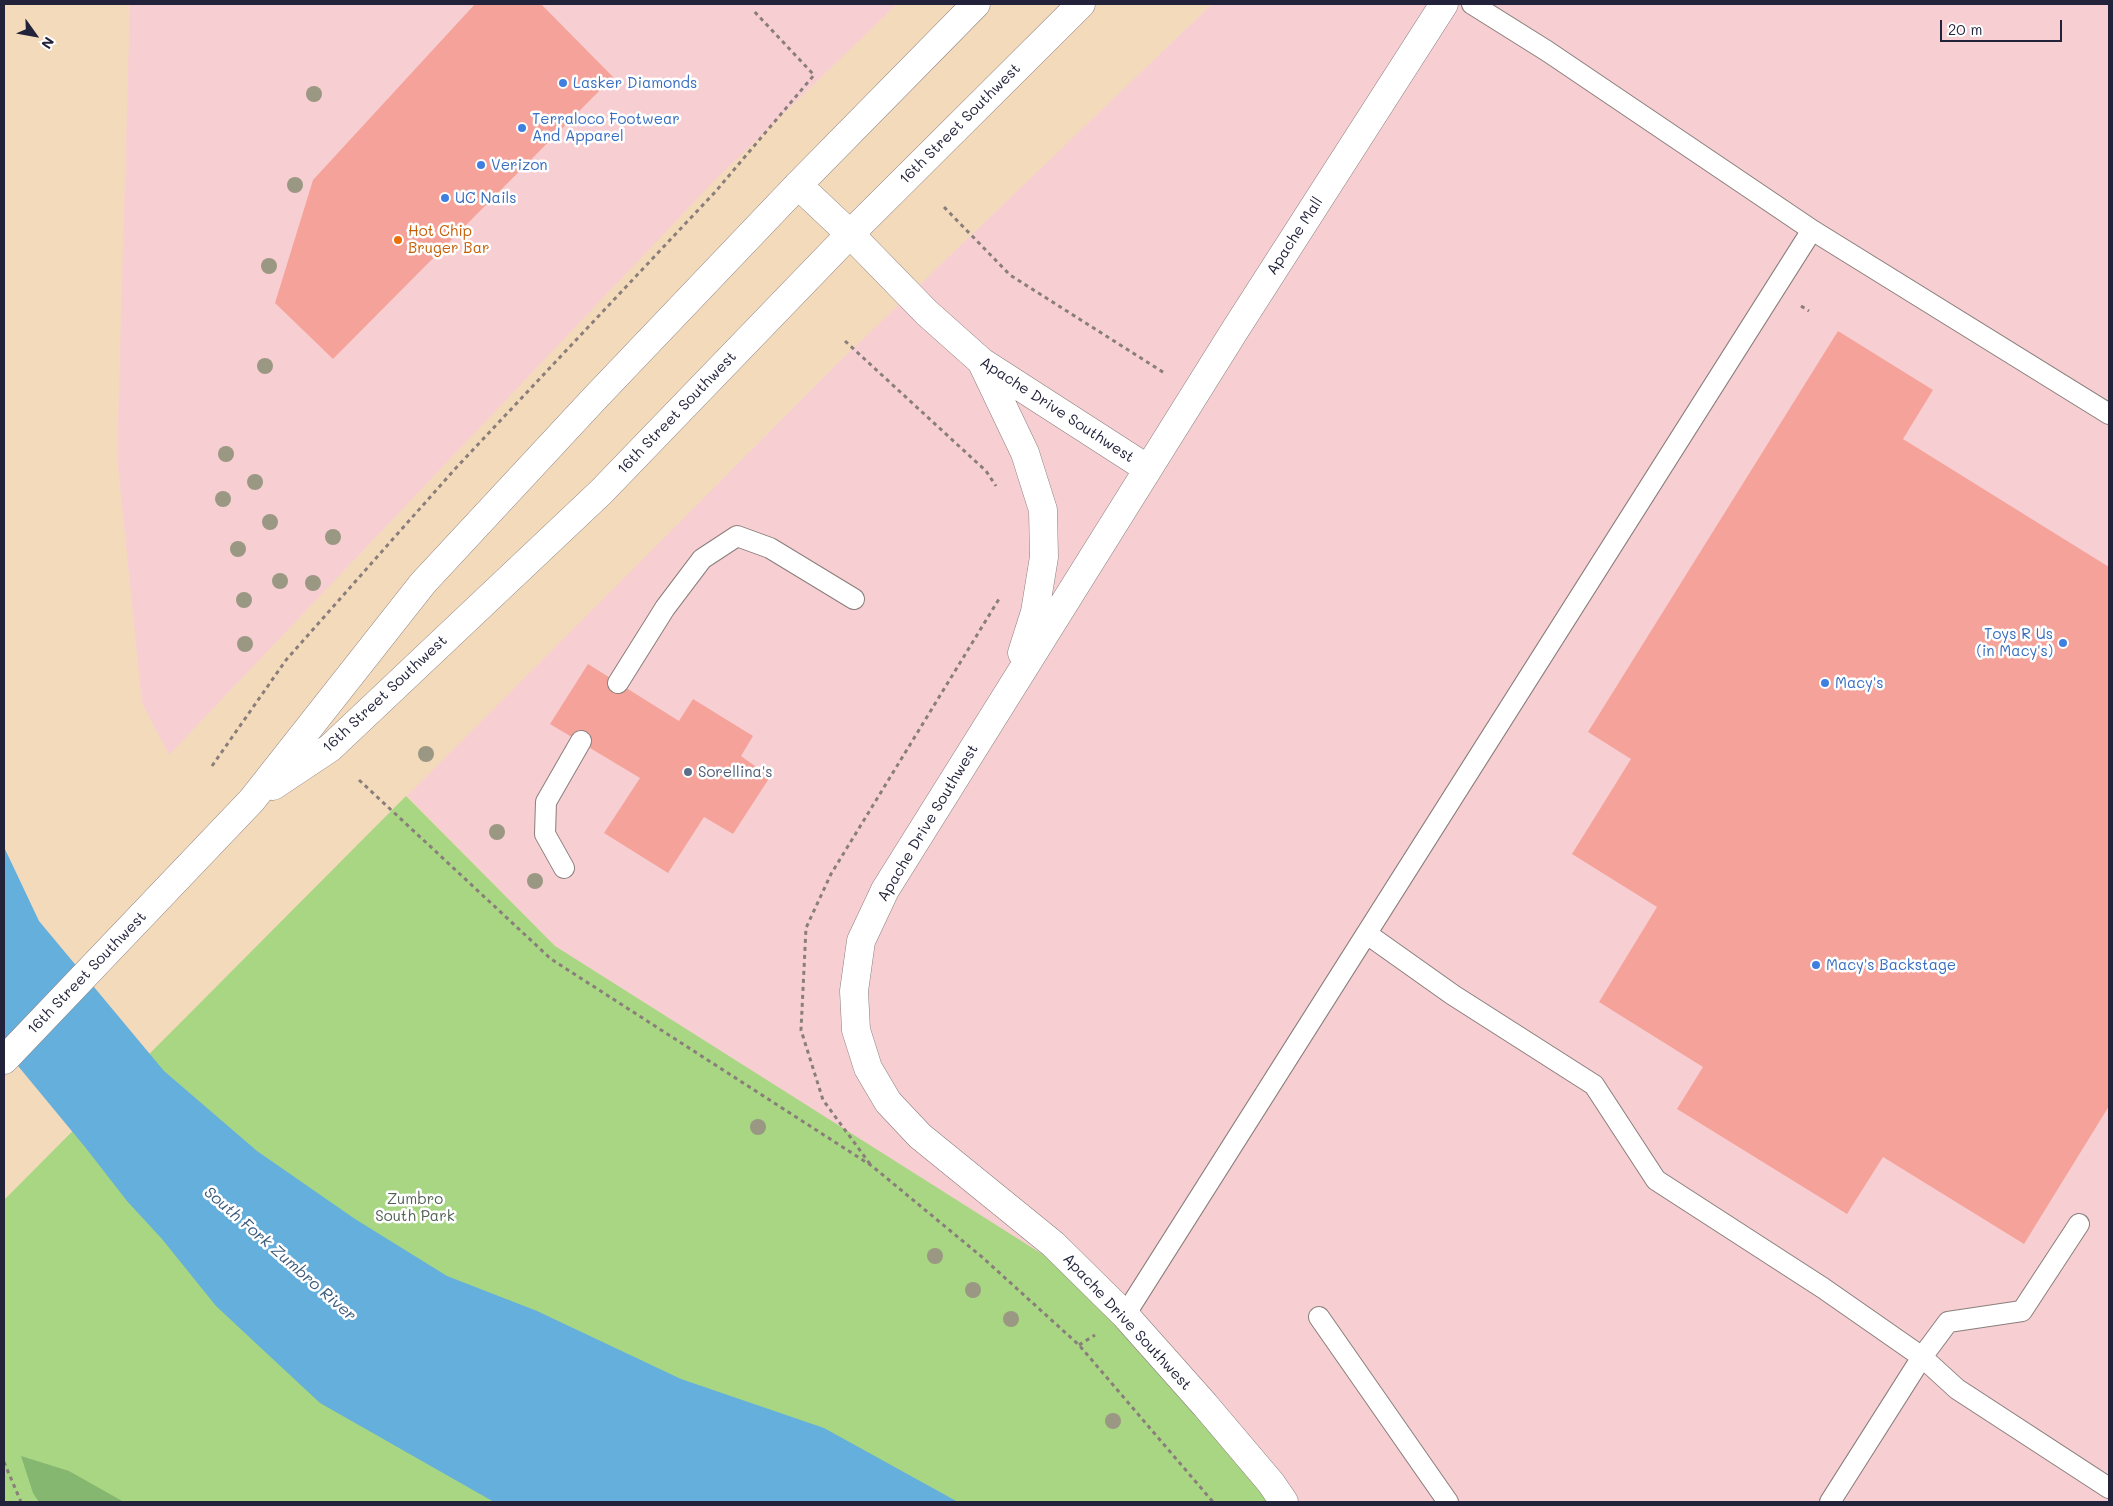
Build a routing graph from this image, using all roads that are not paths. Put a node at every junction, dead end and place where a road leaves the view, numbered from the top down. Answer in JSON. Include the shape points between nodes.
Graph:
{"nodes":[{"id":1,"x":976,"y":4,"type":"edge"},
{"id":2,"x":1081,"y":4,"type":"edge"},
{"id":3,"x":1444,"y":4,"type":"edge"},
{"id":4,"x":1472,"y":4,"type":"edge"},
{"id":5,"x":798,"y":185,"type":"junction"},
{"id":6,"x":1812,"y":230,"type":"junction"},
{"id":7,"x":850,"y":234,"type":"junction"},
{"id":8,"x":982,"y":362,"type":"junction"},
{"id":9,"x":2109,"y":414,"type":"edge"},
{"id":10,"x":1148,"y":469,"type":"junction"},
{"id":11,"x":854,"y":599,"type":"dead end"},
{"id":12,"x":618,"y":683,"type":"dead end"},
{"id":13,"x":1009,"y":693,"type":"junction"},
{"id":14,"x":581,"y":741,"type":"dead end"},
{"id":15,"x":252,"y":800,"type":"junction"},
{"id":16,"x":564,"y":868,"type":"dead end"},
{"id":17,"x":1367,"y":934,"type":"junction"},
{"id":18,"x":4,"y":1060,"type":"edge"},
{"id":19,"x":2079,"y":1224,"type":"dead end"},
{"id":20,"x":1125,"y":1315,"type":"junction"},
{"id":21,"x":1319,"y":1317,"type":"dead end"},
{"id":22,"x":1922,"y":1357,"type":"junction"},
{"id":23,"x":2109,"y":1488,"type":"edge"},
{"id":24,"x":1284,"y":1502,"type":"edge"},
{"id":25,"x":1448,"y":1502,"type":"edge"},
{"id":26,"x":1830,"y":1502,"type":"edge"}],
"edges":[{"from":1,"to":5,"type":"street","name":"16th Street Southwest"},
{"from":2,"to":7,"type":"street","name":"16th Street Southwest"},
{"from":3,"to":10,"type":"street","name":"Apache Mall"},
{"from":4,"to":6,"type":"lane"},
{"from":5,"to":7,"type":"street","name":"Apache Drive Southwest"},
{"from":5,"to":15,"type":"street","name":"16th Street Southwest","via":[[423,583]]},
{"from":6,"to":9,"type":"lane"},
{"from":6,"to":17,"type":"lane"},
{"from":7,"to":8,"type":"street","name":"Apache Drive Southwest","via":[[927,313]]},
{"from":7,"to":15,"type":"street","name":"16th Street Southwest","via":[[601,492],[330,748]]},
{"from":8,"to":10,"type":"street","name":"Apache Drive Southwest"},
{"from":8,"to":13,"type":"street","via":[[1025,453],[1043,510],[1044,557],[1035,612]]},
{"from":10,"to":13,"type":"street","name":"Apache Drive Southwest"},
{"from":11,"to":12,"type":"lane","via":[[770,548],[737,536],[702,559],[665,608]]},
{"from":13,"to":20,"type":"street","name":"Apache Drive Southwest","via":[[885,890],[861,941],[854,991],[856,1030],[868,1068],[888,1102],[920,1136],[1054,1244]]},
{"from":14,"to":16,"type":"lane","via":[[546,802],[545,834]]},
{"from":15,"to":18,"type":"street","name":"16th Street Southwest"},
{"from":17,"to":20,"type":"lane"},
{"from":17,"to":22,"type":"lane","via":[[1453,995],[1594,1085],[1656,1180],[1823,1288]]},
{"from":19,"to":22,"type":"lane","via":[[2022,1310],[1948,1322]]},
{"from":20,"to":24,"type":"street","name":"Apache Drive Southwest","via":[[1217,1419]]},
{"from":21,"to":25,"type":"lane"},
{"from":22,"to":23,"type":"lane","via":[[1957,1390]]},
{"from":22,"to":26,"type":"lane"}]}
